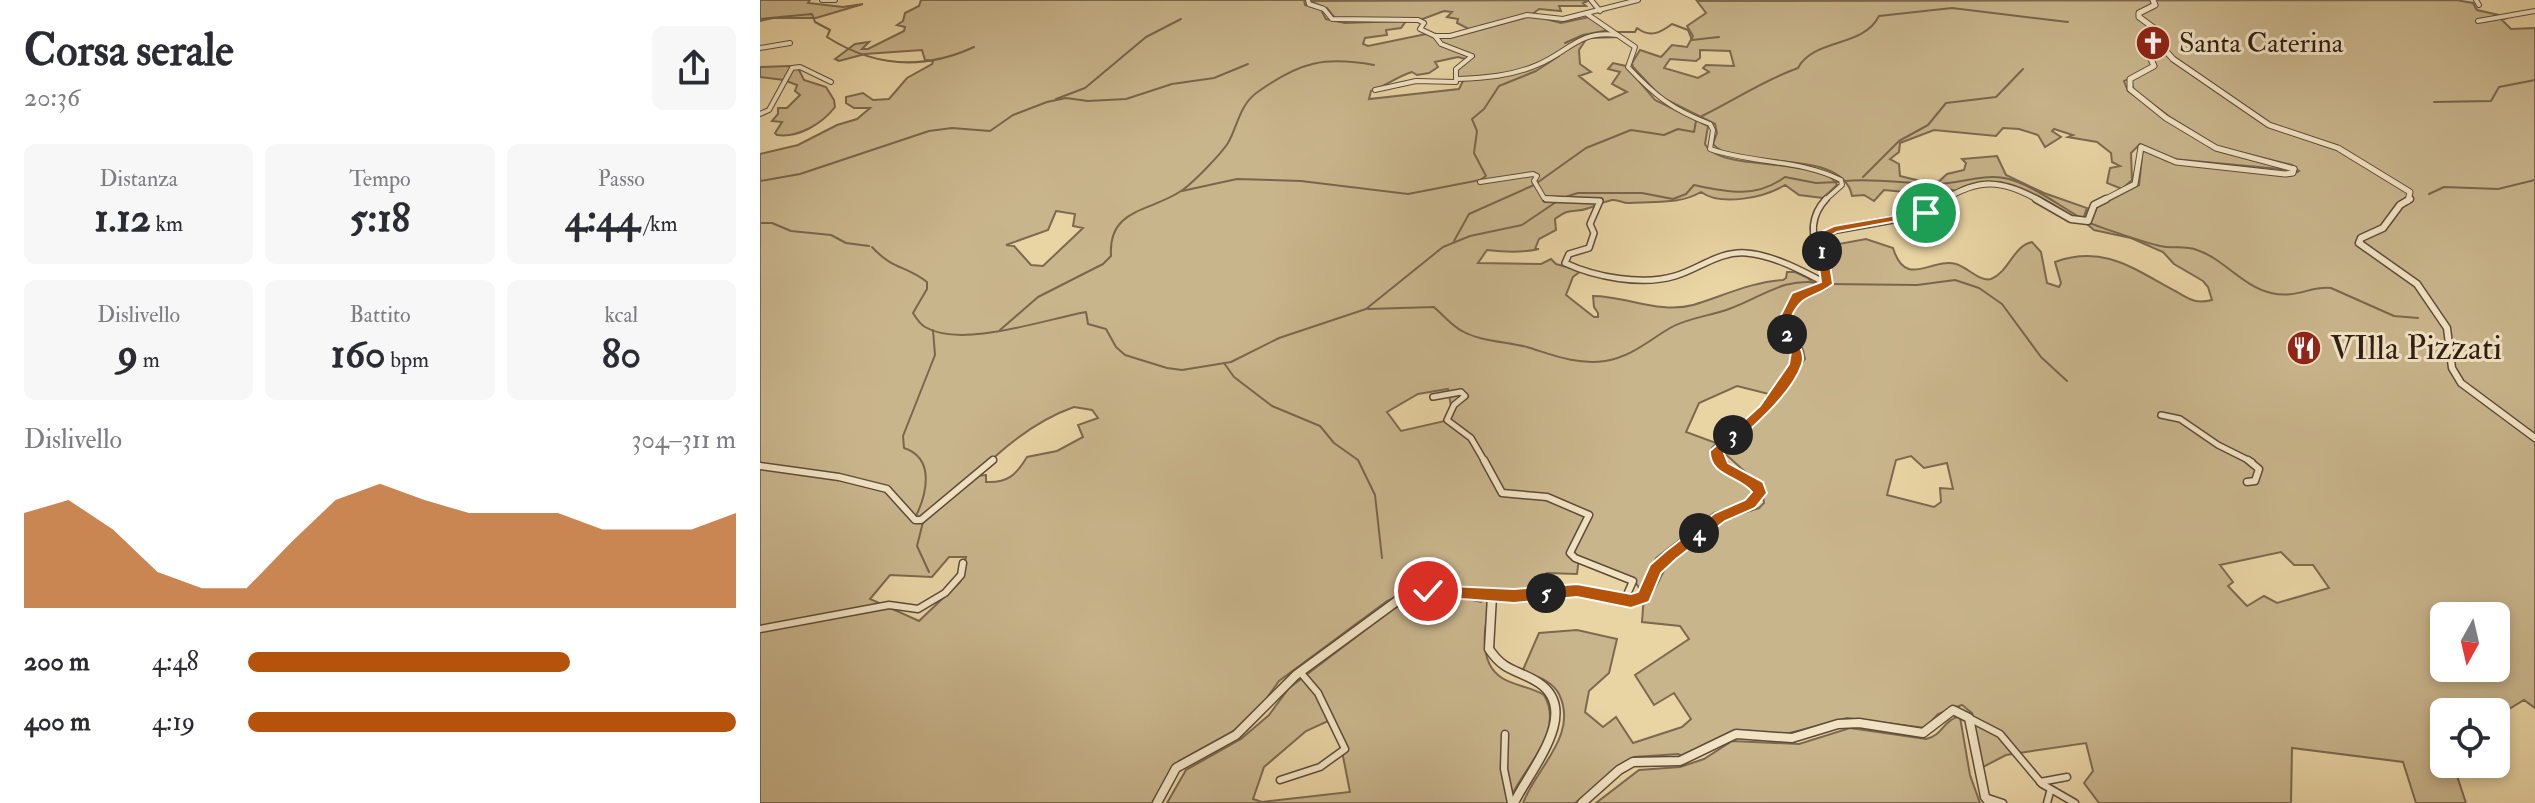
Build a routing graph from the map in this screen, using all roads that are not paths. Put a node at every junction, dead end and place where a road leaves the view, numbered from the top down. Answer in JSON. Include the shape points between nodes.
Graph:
{"nodes":[{"id":1,"x":822,"y":0,"type":"edge"},
{"id":2,"x":835,"y":0,"type":"edge"},
{"id":3,"x":1308,"y":0,"type":"edge"},
{"id":4,"x":1591,"y":0,"type":"edge"},
{"id":5,"x":1638,"y":0,"type":"edge"},
{"id":6,"x":2153,"y":0,"type":"edge"},
{"id":7,"x":1600,"y":11,"type":"junction"},
{"id":8,"x":2535,"y":11,"type":"edge"},
{"id":9,"x":1587,"y":14,"type":"junction"},
{"id":10,"x":2478,"y":21,"type":"dead end"},
{"id":11,"x":1435,"y":36,"type":"junction"},
{"id":12,"x":1620,"y":36,"type":"junction"},
{"id":13,"x":2154,"y":38,"type":"junction"},
{"id":14,"x":790,"y":43,"type":"dead end"},
{"id":15,"x":760,"y":48,"type":"edge"},
{"id":16,"x":1457,"y":79,"type":"junction"},
{"id":17,"x":831,"y":82,"type":"dead end"},
{"id":18,"x":1375,"y":90,"type":"dead end"},
{"id":19,"x":760,"y":114,"type":"edge"},
{"id":20,"x":1480,"y":182,"type":"dead end"},
{"id":21,"x":1822,"y":252,"type":"junction"},
{"id":22,"x":1826,"y":284,"type":"junction"},
{"id":23,"x":1433,"y":397,"type":"dead end"},
{"id":24,"x":2161,"y":415,"type":"dead end"},
{"id":25,"x":2535,"y":438,"type":"edge"},
{"id":26,"x":993,"y":460,"type":"dead end"},
{"id":27,"x":760,"y":466,"type":"edge"},
{"id":28,"x":2247,"y":482,"type":"dead end"},
{"id":29,"x":963,"y":563,"type":"dead end"},
{"id":30,"x":1492,"y":596,"type":"junction"},
{"id":31,"x":1628,"y":600,"type":"junction"},
{"id":32,"x":760,"y":629,"type":"edge"},
{"id":33,"x":1300,"y":672,"type":"junction"},
{"id":34,"x":1969,"y":718,"type":"junction"},
{"id":35,"x":1505,"y":734,"type":"dead end"},
{"id":36,"x":2067,"y":777,"type":"dead end"},
{"id":37,"x":1280,"y":780,"type":"dead end"},
{"id":38,"x":2039,"y":782,"type":"junction"},
{"id":39,"x":2050,"y":792,"type":"junction"},
{"id":40,"x":1988,"y":800,"type":"edge"},
{"id":41,"x":1157,"y":803,"type":"edge"},
{"id":42,"x":1512,"y":803,"type":"edge"},
{"id":43,"x":1582,"y":803,"type":"edge"},
{"id":44,"x":2003,"y":803,"type":"edge"},
{"id":45,"x":2047,"y":803,"type":"edge"},
{"id":46,"x":2075,"y":803,"type":"edge"}],
"edges":[{"from":1,"to":2,"type":"street"},
{"from":3,"to":11,"type":"street","via":[[1332,19],[1418,20],[1424,23],[1420,29]]},
{"from":4,"to":7,"type":"street"},
{"from":5,"to":7,"type":"street"},
{"from":6,"to":13,"type":"street","via":[[2155,5],[2139,17],[2158,31]]},
{"from":7,"to":9,"type":"street"},
{"from":8,"to":10,"type":"street"},
{"from":9,"to":11,"type":"street","via":[[1559,19],[1527,15]]},
{"from":9,"to":12,"type":"street"},
{"from":11,"to":16,"type":"street","via":[[1441,44],[1472,56],[1456,69]]},
{"from":12,"to":16,"type":"street","via":[[1583,36],[1524,70]]},
{"from":12,"to":21,"type":"street","via":[[1635,47],[1628,67],[1655,96],[1710,124],[1710,149],[1747,161],[1788,162],[1841,180],[1842,185],[1817,206],[1814,217],[1814,243]]},
{"from":13,"to":21,"type":"street","via":[[2143,46],[2154,66],[2130,79],[2130,89],[2216,148],[2294,169],[2293,173],[2176,162],[2141,147],[2135,184],[2094,205],[2088,221],[2074,221],[2016,187],[1976,183],[1926,213],[1834,230],[1825,235]]},
{"from":13,"to":25,"type":"street","via":[[2173,59],[2269,125],[2338,148],[2406,188],[2410,200],[2359,243],[2417,284],[2447,328],[2452,368],[2461,383]]},
{"from":14,"to":15,"type":"street"},
{"from":16,"to":18,"type":"street"},
{"from":17,"to":19,"type":"street","via":[[792,68],[769,110]]},
{"from":20,"to":22,"type":"street","via":[[1533,174],[1549,200],[1599,200],[1589,248],[1569,254],[1565,263],[1586,272],[1663,279],[1713,257],[1746,253]]},
{"from":21,"to":22,"type":"street"},
{"from":22,"to":31,"type":"street","via":[[1797,296],[1787,311],[1784,329],[1798,352],[1796,365],[1764,409],[1717,451],[1723,467],[1758,486],[1756,500],[1720,517],[1671,555],[1656,569],[1643,597]]},
{"from":23,"to":31,"type":"street","via":[[1461,392],[1465,396],[1447,420],[1471,438],[1502,493],[1550,496],[1589,515],[1570,553],[1633,581]]},
{"from":24,"to":28,"type":"street","via":[[2180,419],[2252,462],[2259,475]]},
{"from":26,"to":27,"type":"street","via":[[921,520],[915,520],[887,489]]},
{"from":29,"to":32,"type":"street","via":[[961,575],[945,593],[918,609],[889,605]]},
{"from":30,"to":31,"type":"street","via":[[1577,590]]},
{"from":30,"to":33,"type":"street","via":[[1428,591],[1411,595],[1369,619]]},
{"from":30,"to":42,"type":"street","via":[[1489,649],[1507,672],[1542,685],[1555,710],[1555,729]]},
{"from":33,"to":37,"type":"street","via":[[1311,681],[1345,749],[1320,767]]},
{"from":33,"to":41,"type":"street","via":[[1236,735],[1176,768]]},
{"from":34,"to":38,"type":"street","via":[[1998,735]]},
{"from":34,"to":40,"type":"street"},
{"from":34,"to":43,"type":"street","via":[[1948,711],[1923,733],[1859,723],[1792,738],[1736,734],[1680,761],[1633,762]]},
{"from":35,"to":42,"type":"street","via":[[1504,769]]},
{"from":36,"to":38,"type":"street"},
{"from":38,"to":39,"type":"street"},
{"from":39,"to":45,"type":"street"},
{"from":39,"to":46,"type":"street"},
{"from":40,"to":44,"type":"street"}]}
